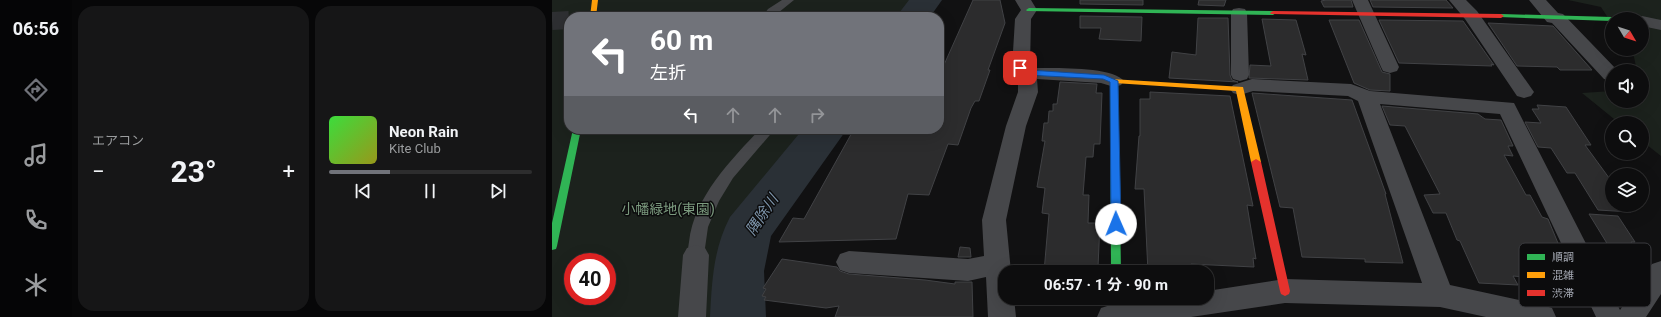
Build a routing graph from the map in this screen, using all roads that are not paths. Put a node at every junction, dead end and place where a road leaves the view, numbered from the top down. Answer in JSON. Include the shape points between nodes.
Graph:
{"nodes":[{"id":1,"x":595,"y":0,"type":"edge"},
{"id":2,"x":789,"y":0,"type":"edge"},
{"id":3,"x":1457,"y":0,"type":"edge"},
{"id":4,"x":1537,"y":0,"type":"edge"},
{"id":5,"x":1026,"y":5,"type":"edge"},
{"id":6,"x":1241,"y":8,"type":"edge"},
{"id":7,"x":1364,"y":8,"type":"edge"},
{"id":8,"x":594,"y":12,"type":"edge"},
{"id":9,"x":771,"y":12,"type":"edge"},
{"id":10,"x":1470,"y":15,"type":"junction"},
{"id":11,"x":1555,"y":18,"type":"junction"},
{"id":12,"x":1605,"y":19,"type":"edge"},
{"id":13,"x":1649,"y":22,"type":"edge"},
{"id":14,"x":1661,"y":25,"type":"edge"},
{"id":15,"x":1390,"y":67,"type":"dead end"},
{"id":16,"x":1605,"y":71,"type":"edge"},
{"id":17,"x":1027,"y":73,"type":"junction"},
{"id":18,"x":1114,"y":81,"type":"junction"},
{"id":19,"x":1240,"y":82,"type":"junction"},
{"id":20,"x":1524,"y":92,"type":"dead end"},
{"id":21,"x":1367,"y":97,"type":"junction"},
{"id":22,"x":576,"y":134,"type":"edge"},
{"id":23,"x":763,"y":134,"type":"edge"},
{"id":24,"x":1573,"y":243,"type":"edge"},
{"id":25,"x":552,"y":246,"type":"edge"},
{"id":26,"x":696,"y":255,"type":"joint"},
{"id":27,"x":850,"y":262,"type":"dead end"},
{"id":28,"x":998,"y":264,"type":"junction"},
{"id":29,"x":1116,"y":265,"type":"edge"},
{"id":30,"x":1661,"y":272,"type":"edge"},
{"id":31,"x":1651,"y":287,"type":"edge"},
{"id":32,"x":1284,"y":291,"type":"junction"},
{"id":33,"x":1440,"y":295,"type":"junction"},
{"id":34,"x":1605,"y":307,"type":"edge"},
{"id":35,"x":1638,"y":307,"type":"edge"},
{"id":36,"x":1115,"y":310,"type":"edge"},
{"id":37,"x":692,"y":317,"type":"edge"},
{"id":38,"x":1002,"y":317,"type":"edge"},
{"id":39,"x":1542,"y":317,"type":"edge"},
{"id":40,"x":1610,"y":317,"type":"edge"},
{"id":41,"x":1631,"y":317,"type":"edge"}],
"edges":[{"from":1,"to":8,"type":"main road"},
{"from":2,"to":9,"type":"lane"},
{"from":3,"to":10,"type":"street"},
{"from":4,"to":11,"type":"street"},
{"from":5,"to":6,"type":"main road"},
{"from":5,"to":17,"type":"street","via":[[1020,68]]},
{"from":6,"to":7,"type":"main road"},
{"from":6,"to":19,"type":"street"},
{"from":7,"to":10,"type":"main road"},
{"from":7,"to":15,"type":"street"},
{"from":10,"to":11,"type":"main road"},
{"from":10,"to":20,"type":"street"},
{"from":11,"to":12,"type":"main road"},
{"from":11,"to":16,"type":"street"},
{"from":13,"to":14,"type":"street"},
{"from":17,"to":18,"type":"street","via":[[1104,77]]},
{"from":17,"to":28,"type":"street","via":[[1028,92],[1016,126],[994,220]]},
{"from":18,"to":19,"type":"main road"},
{"from":18,"to":29,"type":"main road"},
{"from":19,"to":21,"type":"street","via":[[1252,85],[1351,90]]},
{"from":19,"to":32,"type":"main road"},
{"from":21,"to":24,"type":"street","via":[[1506,108]]},
{"from":21,"to":33,"type":"street"},
{"from":22,"to":25,"type":"main road"},
{"from":23,"to":26,"type":"lane","via":[[715,192],[700,228]]},
{"from":26,"to":37,"type":"street"},
{"from":27,"to":28,"type":"street","via":[[968,270]]},
{"from":28,"to":38,"type":"street"},
{"from":30,"to":31,"type":"street"},
{"from":32,"to":33,"type":"street"},
{"from":32,"to":36,"type":"street"},
{"from":33,"to":39,"type":"street"},
{"from":34,"to":40,"type":"street"},
{"from":35,"to":41,"type":"street"}]}
